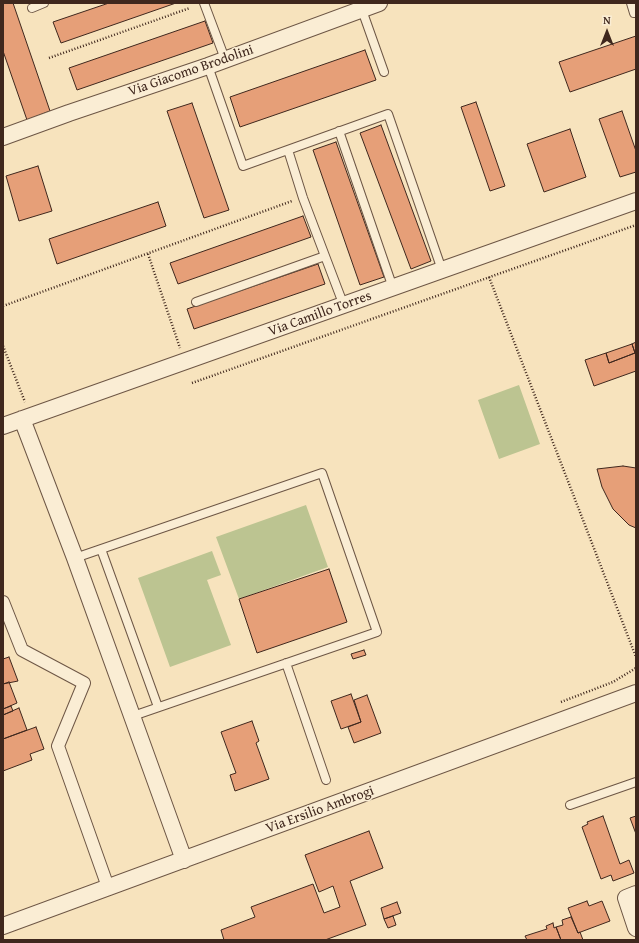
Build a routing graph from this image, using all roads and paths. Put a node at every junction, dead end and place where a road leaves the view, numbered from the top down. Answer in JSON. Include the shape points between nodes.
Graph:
{"nodes":[{"id":1,"x":44,"y":3,"type":"edge"},
{"id":2,"x":204,"y":3,"type":"edge"},
{"id":3,"x":631,"y":3,"type":"edge"},
{"id":4,"x":373,"y":5,"type":"edge"},
{"id":5,"x":32,"y":8,"type":"dead end"},
{"id":6,"x":190,"y":8,"type":"dead end"},
{"id":7,"x":636,"y":13,"type":"edge"},
{"id":8,"x":49,"y":58,"type":"dead end"},
{"id":9,"x":225,"y":60,"type":"junction"},
{"id":10,"x":208,"y":66,"type":"junction"},
{"id":11,"x":384,"y":72,"type":"dead end"},
{"id":12,"x":338,"y":131,"type":"junction"},
{"id":13,"x":3,"y":137,"type":"edge"},
{"id":14,"x":288,"y":150,"type":"junction"},
{"id":15,"x":303,"y":198,"type":"junction"},
{"id":16,"x":636,"y":201,"type":"edge"},
{"id":17,"x":636,"y":226,"type":"edge"},
{"id":18,"x":148,"y":254,"type":"junction"},
{"id":19,"x":325,"y":256,"type":"junction"},
{"id":20,"x":442,"y":270,"type":"junction"},
{"id":21,"x":489,"y":277,"type":"junction"},
{"id":22,"x":393,"y":288,"type":"junction"},
{"id":23,"x":196,"y":302,"type":"dead end"},
{"id":24,"x":3,"y":306,"type":"edge"},
{"id":25,"x":344,"y":306,"type":"junction"},
{"id":26,"x":3,"y":346,"type":"edge"},
{"id":27,"x":185,"y":362,"type":"junction"},
{"id":28,"x":192,"y":383,"type":"dead end"},
{"id":29,"x":26,"y":418,"type":"junction"},
{"id":30,"x":3,"y":426,"type":"edge"},
{"id":31,"x":101,"y":549,"type":"junction"},
{"id":32,"x":75,"y":558,"type":"junction"},
{"id":33,"x":3,"y":602,"type":"edge"},
{"id":34,"x":636,"y":657,"type":"edge"},
{"id":35,"x":286,"y":663,"type":"junction"},
{"id":36,"x":636,"y":668,"type":"edge"},
{"id":37,"x":636,"y":693,"type":"edge"},
{"id":38,"x":561,"y":702,"type":"dead end"},
{"id":39,"x":158,"y":707,"type":"junction"},
{"id":40,"x":133,"y":716,"type":"junction"},
{"id":41,"x":326,"y":780,"type":"dead end"},
{"id":42,"x":636,"y":782,"type":"edge"},
{"id":43,"x":570,"y":804,"type":"dead end"},
{"id":44,"x":184,"y":860,"type":"junction"},
{"id":45,"x":108,"y":887,"type":"junction"},
{"id":46,"x":636,"y":894,"type":"edge"},
{"id":47,"x":3,"y":926,"type":"edge"},
{"id":48,"x":636,"y":928,"type":"edge"}],
"edges":[{"from":1,"to":5,"type":"lane"},
{"from":2,"to":9,"type":"lane"},
{"from":3,"to":7,"type":"lane"},
{"from":4,"to":9,"type":"street","name":"Via Giacomo Brodolini"},
{"from":4,"to":11,"type":"lane"},
{"from":6,"to":8,"type":"path"},
{"from":9,"to":10,"type":"street","name":"Via Giacomo Brodolini"},
{"from":10,"to":13,"type":"street","name":"Via Giacomo Brodolini"},
{"from":10,"to":14,"type":"lane","via":[[243,166]]},
{"from":12,"to":14,"type":"lane"},
{"from":12,"to":20,"type":"lane","via":[[388,114]]},
{"from":12,"to":22,"type":"lane"},
{"from":14,"to":15,"type":"lane"},
{"from":15,"to":18,"type":"path"},
{"from":15,"to":19,"type":"lane"},
{"from":16,"to":20,"type":"street","name":"Via Camillo Torres"},
{"from":17,"to":21,"type":"path"},
{"from":18,"to":24,"type":"path"},
{"from":18,"to":27,"type":"path"},
{"from":19,"to":23,"type":"lane"},
{"from":19,"to":25,"type":"lane"},
{"from":20,"to":22,"type":"street","name":"Via Camillo Torres"},
{"from":21,"to":28,"type":"path"},
{"from":21,"to":34,"type":"path"},
{"from":22,"to":25,"type":"street","name":"Via Camillo Torres"},
{"from":25,"to":27,"type":"street","name":"Via Camillo Torres"},
{"from":26,"to":29,"type":"path"},
{"from":27,"to":29,"type":"street","name":"Via Camillo Torres"},
{"from":29,"to":30,"type":"street","name":"Via Camillo Torres"},
{"from":29,"to":32,"type":"street"},
{"from":31,"to":32,"type":"lane"},
{"from":31,"to":35,"type":"lane","via":[[322,473],[377,632]]},
{"from":31,"to":39,"type":"lane"},
{"from":32,"to":40,"type":"street"},
{"from":33,"to":45,"type":"street","via":[[22,650],[84,683],[58,746]]},
{"from":35,"to":39,"type":"lane"},
{"from":35,"to":41,"type":"lane"},
{"from":36,"to":38,"type":"path","via":[[613,682]]},
{"from":37,"to":44,"type":"street","name":"Via Ersilio Ambrogi"},
{"from":39,"to":40,"type":"lane"},
{"from":40,"to":44,"type":"street"},
{"from":42,"to":43,"type":"lane"},
{"from":44,"to":45,"type":"street","name":"Via Ersilio Ambrogi"},
{"from":45,"to":47,"type":"street","name":"Via Ersilio Ambrogi"},
{"from":46,"to":48,"type":"street","via":[[626,898]]}]}
